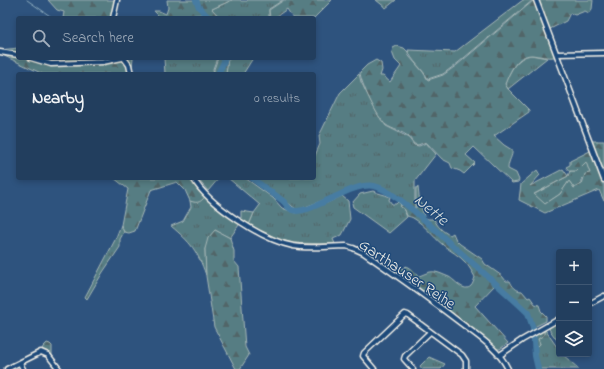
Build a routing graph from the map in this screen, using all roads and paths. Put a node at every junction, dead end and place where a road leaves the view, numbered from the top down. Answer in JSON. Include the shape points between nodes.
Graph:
{"nodes":[{"id":1,"x":117,"y":0,"type":"edge"},
{"id":2,"x":536,"y":0,"type":"edge"},
{"id":3,"x":113,"y":16,"type":"edge"},
{"id":4,"x":0,"y":52,"type":"edge"},
{"id":5,"x":604,"y":53,"type":"edge"},
{"id":6,"x":557,"y":54,"type":"junction"},
{"id":7,"x":16,"y":55,"type":"edge"},
{"id":8,"x":38,"y":60,"type":"edge"},
{"id":9,"x":113,"y":60,"type":"edge"},
{"id":10,"x":125,"y":60,"type":"edge"},
{"id":11,"x":131,"y":72,"type":"edge"},
{"id":12,"x":194,"y":180,"type":"edge"},
{"id":13,"x":604,"y":180,"type":"edge"},
{"id":14,"x":604,"y":296,"type":"edge"},
{"id":15,"x":592,"y":302,"type":"edge"},
{"id":16,"x":556,"y":321,"type":"edge"},
{"id":17,"x":430,"y":332,"type":"junction"},
{"id":18,"x":500,"y":355,"type":"junction"},
{"id":19,"x":20,"y":363,"type":"junction"},
{"id":20,"x":7,"y":369,"type":"edge"},
{"id":21,"x":23,"y":369,"type":"edge"},
{"id":22,"x":59,"y":369,"type":"edge"},
{"id":23,"x":374,"y":369,"type":"edge"},
{"id":24,"x":413,"y":369,"type":"edge"},
{"id":25,"x":466,"y":369,"type":"edge"},
{"id":26,"x":508,"y":369,"type":"edge"}],
"edges":[{"from":1,"to":3,"type":"street"},
{"from":2,"to":6,"type":"street"},
{"from":4,"to":7,"type":"street"},
{"from":5,"to":6,"type":"street"},
{"from":6,"to":13,"type":"street"},
{"from":8,"to":9,"type":"street","via":[[51,64]]},
{"from":10,"to":11,"type":"street"},
{"from":12,"to":18,"type":"street","name":"Garthauser Reihe","via":[[235,218],[275,240],[298,246],[346,246],[356,249],[426,297]]},
{"from":14,"to":15,"type":"street"},
{"from":16,"to":18,"type":"street"},
{"from":17,"to":23,"type":"street","via":[[408,315],[403,315],[362,356]]},
{"from":17,"to":24,"type":"street","via":[[405,356],[404,359]]},
{"from":17,"to":25,"type":"street","via":[[465,358]]},
{"from":18,"to":26,"type":"street"},
{"from":19,"to":20,"type":"street"},
{"from":19,"to":21,"type":"street"},
{"from":19,"to":22,"type":"street","via":[[41,352],[48,355]]}]}
